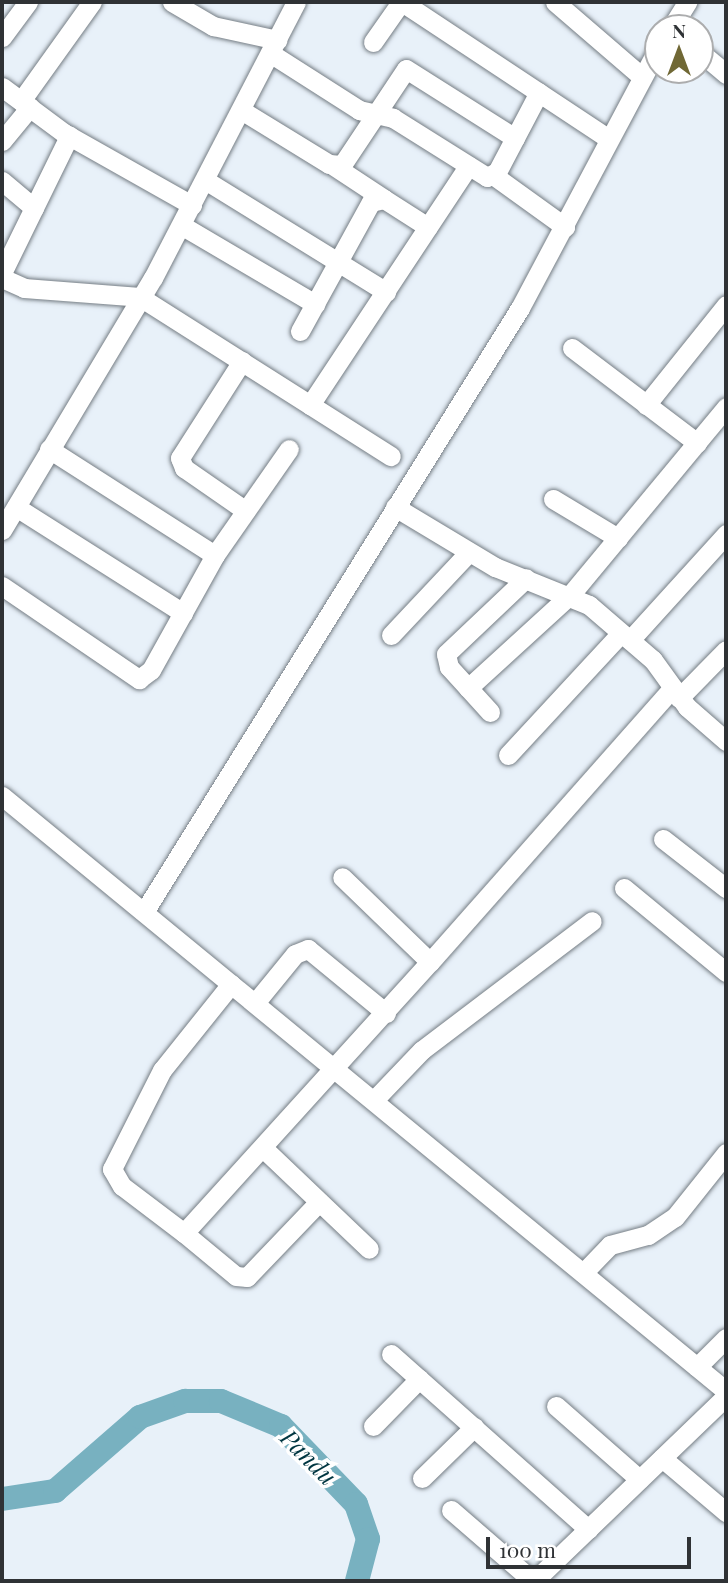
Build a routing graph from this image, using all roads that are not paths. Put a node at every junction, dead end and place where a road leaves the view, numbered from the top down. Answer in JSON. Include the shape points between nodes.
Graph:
{"nodes":[{"id":1,"x":29,"y":2,"type":"edge"},
{"id":2,"x":92,"y":2,"type":"edge"},
{"id":3,"x":172,"y":2,"type":"edge"},
{"id":4,"x":296,"y":2,"type":"edge"},
{"id":5,"x":401,"y":2,"type":"edge"},
{"id":6,"x":555,"y":2,"type":"edge"},
{"id":7,"x":2,"y":37,"type":"edge"},
{"id":8,"x":373,"y":41,"type":"dead end"},
{"id":9,"x":273,"y":46,"type":"junction"},
{"id":10,"x":644,"y":71,"type":"edge"},
{"id":11,"x":641,"y":76,"type":"junction"},
{"id":12,"x":2,"y":87,"type":"edge"},
{"id":13,"x":539,"y":92,"type":"junction"},
{"id":14,"x":25,"y":104,"type":"junction"},
{"id":15,"x":241,"y":110,"type":"junction"},
{"id":16,"x":377,"y":114,"type":"junction"},
{"id":17,"x":69,"y":136,"type":"junction"},
{"id":18,"x":515,"y":138,"type":"junction"},
{"id":19,"x":609,"y":139,"type":"junction"},
{"id":20,"x":2,"y":141,"type":"edge"},
{"id":21,"x":334,"y":166,"type":"junction"},
{"id":22,"x":468,"y":166,"type":"junction"},
{"id":23,"x":493,"y":175,"type":"junction"},
{"id":24,"x":205,"y":180,"type":"junction"},
{"id":25,"x":2,"y":181,"type":"edge"},
{"id":26,"x":384,"y":199,"type":"junction"},
{"id":27,"x":192,"y":205,"type":"junction"},
{"id":28,"x":34,"y":208,"type":"junction"},
{"id":29,"x":181,"y":225,"type":"junction"},
{"id":30,"x":428,"y":227,"type":"junction"},
{"id":31,"x":565,"y":227,"type":"junction"},
{"id":32,"x":338,"y":263,"type":"junction"},
{"id":33,"x":2,"y":275,"type":"edge"},
{"id":34,"x":386,"y":292,"type":"junction"},
{"id":35,"x":141,"y":297,"type":"junction"},
{"id":36,"x":315,"y":304,"type":"junction"},
{"id":37,"x":726,"y":305,"type":"edge"},
{"id":38,"x":300,"y":331,"type":"dead end"},
{"id":39,"x":572,"y":348,"type":"dead end"},
{"id":40,"x":242,"y":362,"type":"junction"},
{"id":41,"x":646,"y":404,"type":"junction"},
{"id":42,"x":310,"y":405,"type":"junction"},
{"id":43,"x":726,"y":407,"type":"edge"},
{"id":44,"x":697,"y":443,"type":"junction"},
{"id":45,"x":49,"y":449,"type":"junction"},
{"id":46,"x":289,"y":449,"type":"dead end"},
{"id":47,"x":391,"y":456,"type":"dead end"},
{"id":48,"x":553,"y":499,"type":"dead end"},
{"id":49,"x":16,"y":506,"type":"junction"},
{"id":50,"x":395,"y":507,"type":"junction"},
{"id":51,"x":246,"y":511,"type":"junction"},
{"id":52,"x":2,"y":530,"type":"edge"},
{"id":53,"x":726,"y":534,"type":"edge"},
{"id":54,"x":618,"y":537,"type":"junction"},
{"id":55,"x":469,"y":552,"type":"junction"},
{"id":56,"x":215,"y":555,"type":"junction"},
{"id":57,"x":526,"y":578,"type":"junction"},
{"id":58,"x":2,"y":586,"type":"edge"},
{"id":59,"x":571,"y":594,"type":"junction"},
{"id":60,"x":183,"y":613,"type":"junction"},
{"id":61,"x":391,"y":635,"type":"dead end"},
{"id":62,"x":625,"y":637,"type":"junction"},
{"id":63,"x":726,"y":650,"type":"edge"},
{"id":64,"x":468,"y":688,"type":"junction"},
{"id":65,"x":676,"y":693,"type":"junction"},
{"id":66,"x":490,"y":712,"type":"dead end"},
{"id":67,"x":726,"y":741,"type":"edge"},
{"id":68,"x":508,"y":755,"type":"dead end"},
{"id":69,"x":2,"y":796,"type":"edge"},
{"id":70,"x":663,"y":839,"type":"dead end"},
{"id":71,"x":342,"y":877,"type":"dead end"},
{"id":72,"x":624,"y":888,"type":"dead end"},
{"id":73,"x":726,"y":888,"type":"edge"},
{"id":74,"x":144,"y":912,"type":"junction"},
{"id":75,"x":592,"y":920,"type":"dead end"},
{"id":76,"x":430,"y":962,"type":"junction"},
{"id":77,"x":726,"y":972,"type":"edge"},
{"id":78,"x":232,"y":984,"type":"junction"},
{"id":79,"x":256,"y":1003,"type":"junction"},
{"id":80,"x":386,"y":1013,"type":"junction"},
{"id":81,"x":336,"y":1069,"type":"junction"},
{"id":82,"x":374,"y":1100,"type":"junction"},
{"id":83,"x":263,"y":1148,"type":"junction"},
{"id":84,"x":726,"y":1153,"type":"edge"},
{"id":85,"x":319,"y":1202,"type":"junction"},
{"id":86,"x":184,"y":1233,"type":"junction"},
{"id":87,"x":369,"y":1249,"type":"dead end"},
{"id":88,"x":583,"y":1273,"type":"junction"},
{"id":89,"x":726,"y":1338,"type":"edge"},
{"id":90,"x":391,"y":1354,"type":"dead end"},
{"id":91,"x":697,"y":1367,"type":"junction"},
{"id":92,"x":419,"y":1379,"type":"junction"},
{"id":93,"x":726,"y":1393,"type":"edge"},
{"id":94,"x":555,"y":1406,"type":"dead end"},
{"id":95,"x":373,"y":1426,"type":"dead end"},
{"id":96,"x":474,"y":1427,"type":"junction"},
{"id":97,"x":662,"y":1458,"type":"junction"},
{"id":98,"x":422,"y":1478,"type":"dead end"},
{"id":99,"x":639,"y":1479,"type":"junction"},
{"id":100,"x":450,"y":1510,"type":"dead end"},
{"id":101,"x":726,"y":1512,"type":"edge"},
{"id":102,"x":588,"y":1529,"type":"junction"},
{"id":103,"x":533,"y":1581,"type":"edge"}],
"edges":[{"from":1,"to":7,"type":"street"},
{"from":2,"to":14,"type":"street"},
{"from":3,"to":9,"type":"street","via":[[213,26]]},
{"from":4,"to":9,"type":"street"},
{"from":5,"to":8,"type":"street"},
{"from":5,"to":13,"type":"street"},
{"from":6,"to":11,"type":"street"},
{"from":9,"to":15,"type":"street"},
{"from":9,"to":16,"type":"street","via":[[359,110]]},
{"from":10,"to":11,"type":"street"},
{"from":11,"to":19,"type":"street"},
{"from":12,"to":14,"type":"street"},
{"from":13,"to":18,"type":"street"},
{"from":13,"to":19,"type":"street"},
{"from":14,"to":17,"type":"street"},
{"from":14,"to":20,"type":"street"},
{"from":15,"to":21,"type":"street"},
{"from":15,"to":24,"type":"street"},
{"from":16,"to":18,"type":"street","via":[[406,69]]},
{"from":16,"to":21,"type":"street","via":[[347,162]]},
{"from":16,"to":22,"type":"street"},
{"from":17,"to":27,"type":"street"},
{"from":17,"to":28,"type":"street"},
{"from":18,"to":23,"type":"street"},
{"from":19,"to":31,"type":"street"},
{"from":21,"to":26,"type":"street"},
{"from":22,"to":23,"type":"street"},
{"from":22,"to":30,"type":"street"},
{"from":23,"to":31,"type":"street"},
{"from":24,"to":27,"type":"street"},
{"from":24,"to":32,"type":"street"},
{"from":25,"to":28,"type":"street"},
{"from":26,"to":30,"type":"street"},
{"from":26,"to":32,"type":"street","via":[[371,202]]},
{"from":27,"to":29,"type":"street"},
{"from":28,"to":33,"type":"street"},
{"from":29,"to":35,"type":"street"},
{"from":29,"to":36,"type":"street"},
{"from":30,"to":34,"type":"street"},
{"from":31,"to":50,"type":"street"},
{"from":32,"to":34,"type":"street"},
{"from":32,"to":36,"type":"street"},
{"from":33,"to":35,"type":"street","via":[[24,288]]},
{"from":34,"to":42,"type":"street"},
{"from":35,"to":40,"type":"street"},
{"from":35,"to":45,"type":"street"},
{"from":36,"to":38,"type":"street"},
{"from":37,"to":41,"type":"street"},
{"from":39,"to":41,"type":"street"},
{"from":40,"to":42,"type":"street"},
{"from":40,"to":51,"type":"street","via":[[180,458],[184,468]]},
{"from":41,"to":44,"type":"street"},
{"from":42,"to":47,"type":"street"},
{"from":43,"to":44,"type":"street"},
{"from":44,"to":54,"type":"street"},
{"from":45,"to":49,"type":"street"},
{"from":45,"to":56,"type":"street"},
{"from":46,"to":51,"type":"street"},
{"from":48,"to":54,"type":"street"},
{"from":49,"to":52,"type":"street"},
{"from":49,"to":60,"type":"street"},
{"from":50,"to":55,"type":"street"},
{"from":50,"to":74,"type":"street"},
{"from":51,"to":56,"type":"street"},
{"from":53,"to":62,"type":"street"},
{"from":54,"to":59,"type":"street"},
{"from":55,"to":57,"type":"street"},
{"from":55,"to":61,"type":"street"},
{"from":56,"to":60,"type":"street"},
{"from":57,"to":59,"type":"street"},
{"from":57,"to":64,"type":"street","via":[[449,647],[449,667]]},
{"from":58,"to":60,"type":"street","via":[[132,679],[151,670]]},
{"from":59,"to":62,"type":"street"},
{"from":59,"to":64,"type":"street"},
{"from":62,"to":65,"type":"street"},
{"from":62,"to":68,"type":"street"},
{"from":63,"to":65,"type":"street"},
{"from":64,"to":66,"type":"street"},
{"from":65,"to":67,"type":"street"},
{"from":65,"to":76,"type":"street"},
{"from":69,"to":74,"type":"street"},
{"from":70,"to":73,"type":"street"},
{"from":71,"to":76,"type":"street"},
{"from":72,"to":77,"type":"street"},
{"from":74,"to":78,"type":"street"},
{"from":75,"to":82,"type":"street","via":[[422,1050]]},
{"from":76,"to":80,"type":"street"},
{"from":78,"to":79,"type":"street"},
{"from":78,"to":86,"type":"street","via":[[162,1070],[112,1168],[122,1186]]},
{"from":79,"to":80,"type":"street","via":[[295,954],[308,949]]},
{"from":79,"to":81,"type":"street"},
{"from":80,"to":81,"type":"street"},
{"from":81,"to":82,"type":"street"},
{"from":81,"to":83,"type":"street"},
{"from":82,"to":88,"type":"street"},
{"from":83,"to":85,"type":"street"},
{"from":83,"to":86,"type":"street"},
{"from":84,"to":88,"type":"street","via":[[675,1217],[648,1235],[610,1245]]},
{"from":85,"to":86,"type":"street","via":[[247,1277],[236,1276]]},
{"from":85,"to":87,"type":"street"},
{"from":88,"to":91,"type":"street"},
{"from":89,"to":91,"type":"street"},
{"from":90,"to":92,"type":"street"},
{"from":91,"to":93,"type":"street"},
{"from":92,"to":95,"type":"street"},
{"from":92,"to":96,"type":"street"},
{"from":93,"to":97,"type":"street"},
{"from":94,"to":99,"type":"street"},
{"from":96,"to":98,"type":"street"},
{"from":96,"to":102,"type":"street"},
{"from":97,"to":99,"type":"street"},
{"from":97,"to":101,"type":"street"},
{"from":99,"to":102,"type":"street"},
{"from":100,"to":103,"type":"street"},
{"from":102,"to":103,"type":"street"}]}
